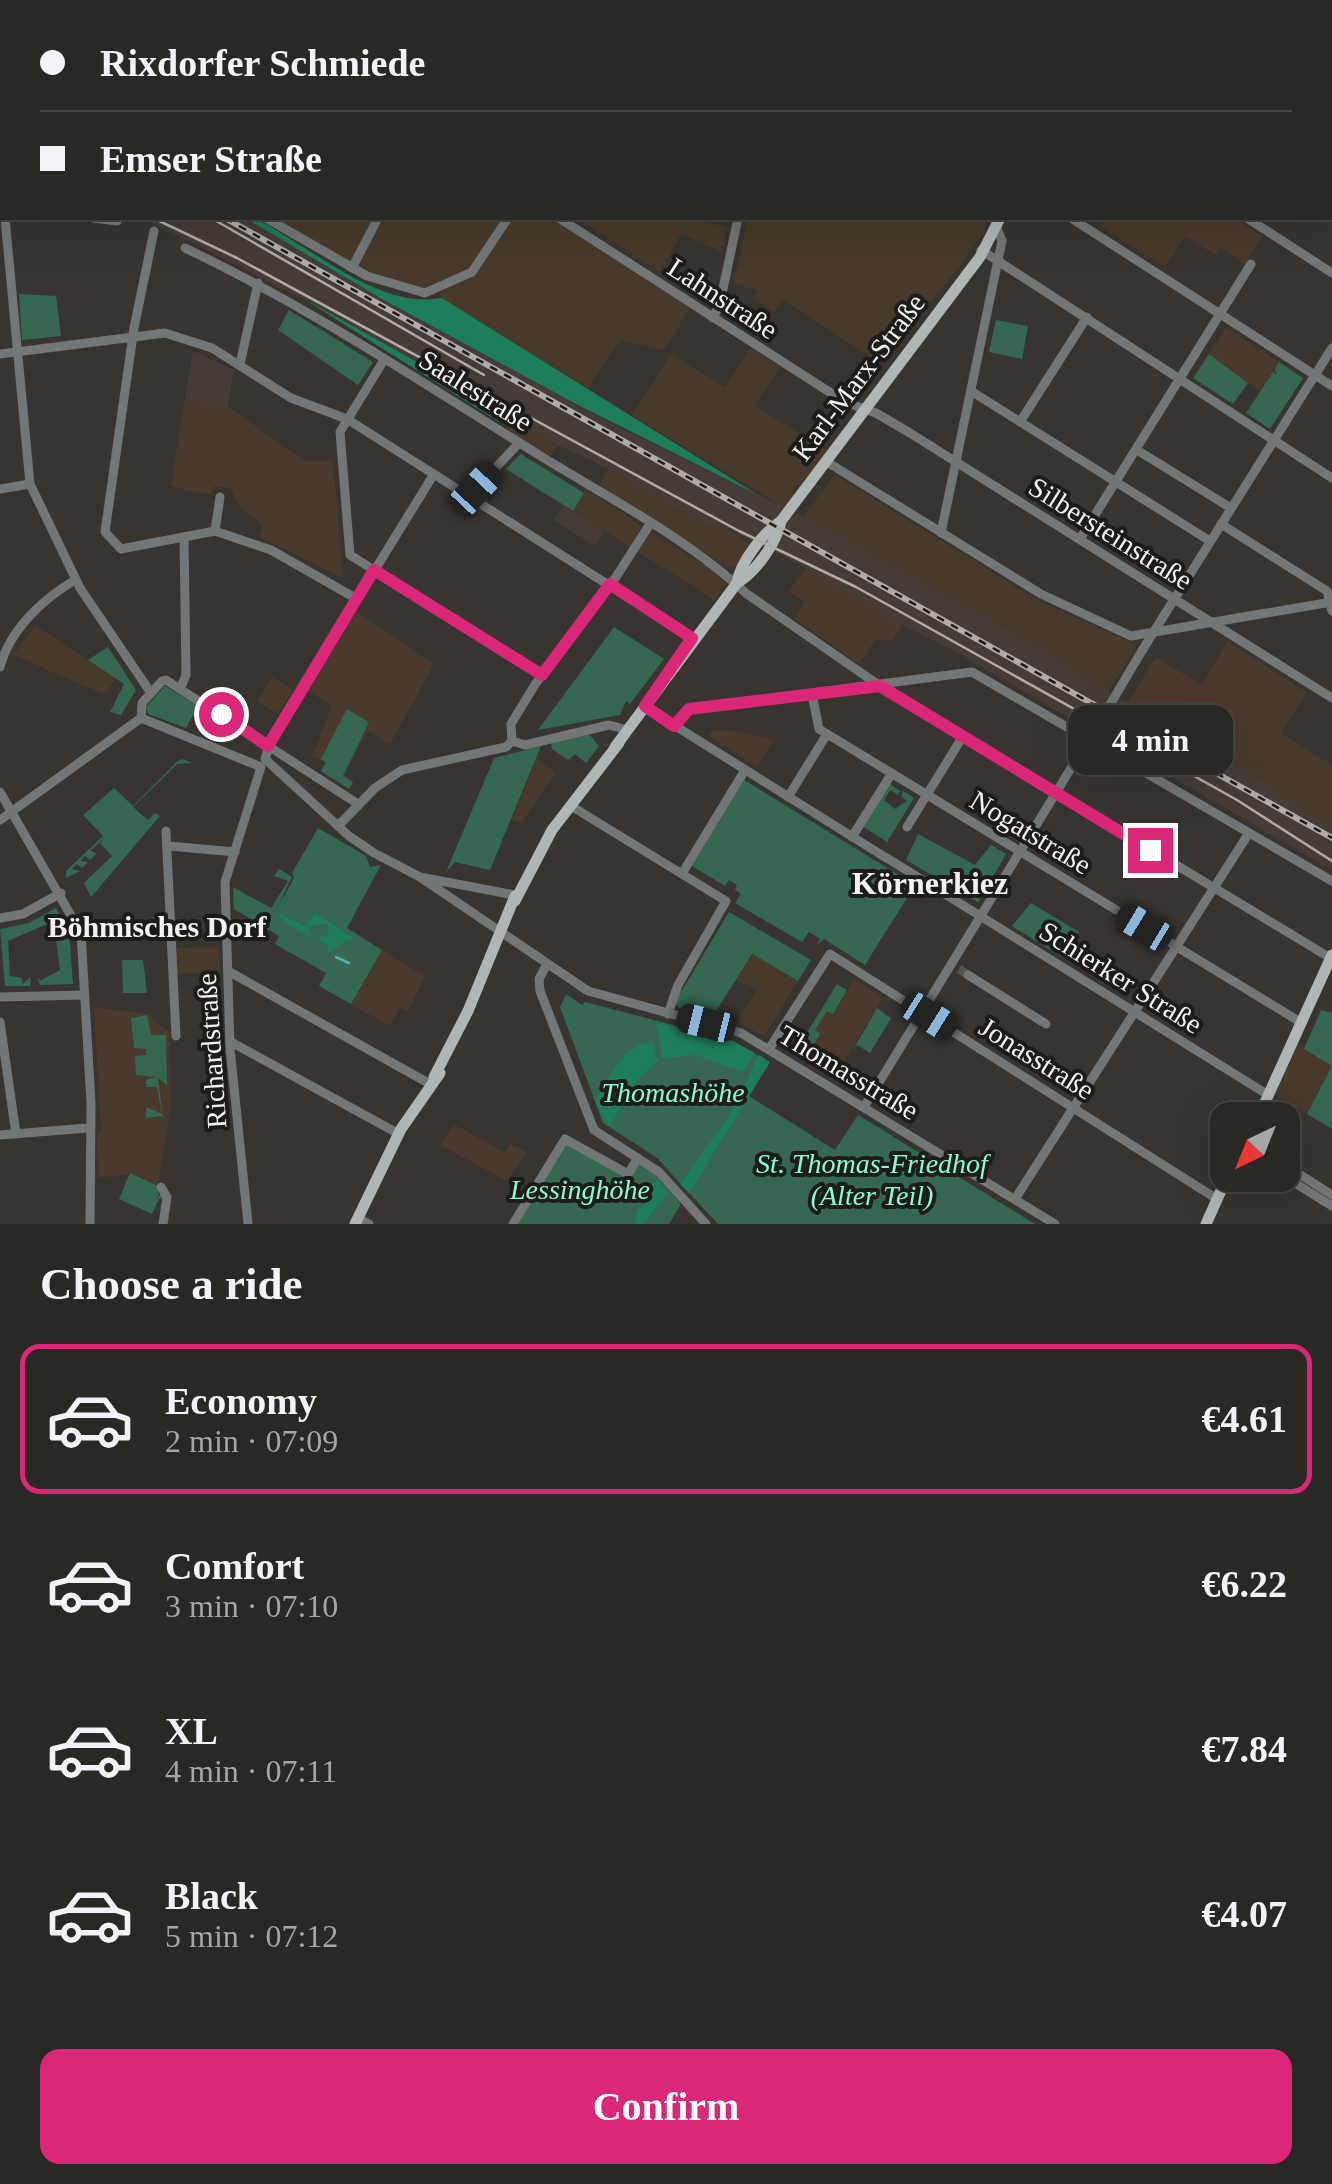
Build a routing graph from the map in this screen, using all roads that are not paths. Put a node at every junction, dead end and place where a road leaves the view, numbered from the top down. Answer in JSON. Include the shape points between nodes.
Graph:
{"nodes":[{"id":1,"x":2,"y":220,"type":"edge"},
{"id":2,"x":110,"y":220,"type":"edge"},
{"id":3,"x":269,"y":220,"type":"edge"},
{"id":4,"x":377,"y":220,"type":"edge"},
{"id":5,"x":507,"y":220,"type":"edge"},
{"id":6,"x":563,"y":220,"type":"edge"},
{"id":7,"x":738,"y":220,"type":"edge"},
{"id":8,"x":1074,"y":220,"type":"edge"},
{"id":9,"x":1250,"y":220,"type":"edge"},
{"id":10,"x":118,"y":221,"type":"dead end"},
{"id":11,"x":998,"y":222,"type":"edge"},
{"id":12,"x":154,"y":230,"type":"dead end"},
{"id":13,"x":185,"y":248,"type":"dead end"},
{"id":14,"x":981,"y":250,"type":"junction"},
{"id":15,"x":998,"y":260,"type":"junction"},
{"id":16,"x":1251,"y":264,"type":"dead end"},
{"id":17,"x":352,"y":268,"type":"junction"},
{"id":18,"x":1332,"y":273,"type":"edge"},
{"id":19,"x":258,"y":283,"type":"junction"},
{"id":20,"x":1222,"y":314,"type":"junction"},
{"id":21,"x":1087,"y":317,"type":"junction"},
{"id":22,"x":7,"y":318,"type":"edge"},
{"id":23,"x":713,"y":318,"type":"junction"},
{"id":24,"x":133,"y":336,"type":"junction"},
{"id":25,"x":1332,"y":348,"type":"edge"},
{"id":26,"x":15,"y":352,"type":"junction"},
{"id":27,"x":0,"y":354,"type":"edge"},
{"id":28,"x":384,"y":360,"type":"junction"},
{"id":29,"x":240,"y":364,"type":"junction"},
{"id":30,"x":1315,"y":375,"type":"junction"},
{"id":31,"x":1182,"y":380,"type":"junction"},
{"id":32,"x":1332,"y":386,"type":"edge"},
{"id":33,"x":971,"y":391,"type":"junction"},
{"id":34,"x":865,"y":411,"type":"junction"},
{"id":35,"x":347,"y":419,"type":"junction"},
{"id":36,"x":1020,"y":422,"type":"junction"},
{"id":37,"x":1274,"y":440,"type":"junction"},
{"id":38,"x":519,"y":443,"type":"junction"},
{"id":39,"x":1137,"y":450,"type":"junction"},
{"id":40,"x":827,"y":462,"type":"junction"},
{"id":41,"x":956,"y":462,"type":"junction"},
{"id":42,"x":434,"y":474,"type":"junction"},
{"id":43,"x":1332,"y":478,"type":"edge"},
{"id":44,"x":1116,"y":482,"type":"junction"},
{"id":45,"x":30,"y":484,"type":"junction"},
{"id":46,"x":4,"y":488,"type":"edge"},
{"id":47,"x":469,"y":496,"type":"junction"},
{"id":48,"x":220,"y":497,"type":"dead end"},
{"id":49,"x":0,"y":502,"type":"edge"},
{"id":50,"x":1230,"y":508,"type":"junction"},
{"id":51,"x":944,"y":517,"type":"junction"},
{"id":52,"x":650,"y":524,"type":"junction"},
{"id":53,"x":1221,"y":524,"type":"junction"},
{"id":54,"x":928,"y":525,"type":"junction"},
{"id":55,"x":214,"y":531,"type":"junction"},
{"id":56,"x":941,"y":532,"type":"junction"},
{"id":57,"x":184,"y":537,"type":"junction"},
{"id":58,"x":1080,"y":539,"type":"junction"},
{"id":59,"x":1210,"y":541,"type":"junction"},
{"id":60,"x":374,"y":570,"type":"junction"},
{"id":61,"x":75,"y":580,"type":"junction"},
{"id":62,"x":737,"y":583,"type":"junction"},
{"id":63,"x":610,"y":584,"type":"junction"},
{"id":64,"x":1319,"y":586,"type":"junction"},
{"id":65,"x":357,"y":598,"type":"junction"},
{"id":66,"x":1175,"y":599,"type":"junction"},
{"id":67,"x":1316,"y":605,"type":"junction"},
{"id":68,"x":1331,"y":605,"type":"edge"},
{"id":69,"x":1214,"y":623,"type":"junction"},
{"id":70,"x":1152,"y":636,"type":"junction"},
{"id":71,"x":695,"y":637,"type":"junction"},
{"id":72,"x":0,"y":667,"type":"edge"},
{"id":73,"x":542,"y":675,"type":"junction"},
{"id":74,"x":880,"y":686,"type":"junction"},
{"id":75,"x":181,"y":687,"type":"junction"},
{"id":76,"x":151,"y":693,"type":"junction"},
{"id":77,"x":812,"y":694,"type":"junction"},
{"id":78,"x":1332,"y":698,"type":"edge"},
{"id":79,"x":645,"y":706,"type":"junction"},
{"id":80,"x":141,"y":718,"type":"junction"},
{"id":81,"x":674,"y":726,"type":"junction"},
{"id":82,"x":624,"y":730,"type":"junction"},
{"id":83,"x":826,"y":734,"type":"junction"},
{"id":84,"x":962,"y":736,"type":"junction"},
{"id":85,"x":1090,"y":738,"type":"junction"},
{"id":86,"x":512,"y":741,"type":"junction"},
{"id":87,"x":268,"y":746,"type":"junction"},
{"id":88,"x":615,"y":746,"type":"junction"},
{"id":89,"x":261,"y":761,"type":"junction"},
{"id":90,"x":746,"y":770,"type":"junction"},
{"id":91,"x":892,"y":774,"type":"junction"},
{"id":92,"x":0,"y":792,"type":"edge"},
{"id":93,"x":1056,"y":793,"type":"junction"},
{"id":94,"x":926,"y":795,"type":"junction"},
{"id":95,"x":788,"y":797,"type":"junction"},
{"id":96,"x":361,"y":802,"type":"junction"},
{"id":97,"x":571,"y":806,"type":"junction"},
{"id":98,"x":12,"y":812,"type":"junction"},
{"id":99,"x":0,"y":820,"type":"edge"},
{"id":100,"x":338,"y":826,"type":"junction"},
{"id":101,"x":907,"y":827,"type":"dead end"},
{"id":102,"x":166,"y":831,"type":"dead end"},
{"id":103,"x":1250,"y":833,"type":"junction"},
{"id":104,"x":852,"y":836,"type":"junction"},
{"id":105,"x":168,"y":846,"type":"junction"},
{"id":106,"x":1020,"y":851,"type":"junction"},
{"id":107,"x":234,"y":852,"type":"junction"},
{"id":108,"x":683,"y":872,"type":"junction"},
{"id":109,"x":420,"y":877,"type":"junction"},
{"id":110,"x":1332,"y":881,"type":"edge"},
{"id":111,"x":1214,"y":888,"type":"junction"},
{"id":112,"x":61,"y":893,"type":"junction"},
{"id":113,"x":516,"y":898,"type":"junction"},
{"id":114,"x":980,"y":916,"type":"junction"},
{"id":115,"x":0,"y":918,"type":"edge"},
{"id":116,"x":501,"y":934,"type":"junction"},
{"id":117,"x":1176,"y":946,"type":"junction"},
{"id":118,"x":1332,"y":957,"type":"edge"},
{"id":119,"x":546,"y":966,"type":"junction"},
{"id":120,"x":960,"y":969,"type":"junction"},
{"id":121,"x":228,"y":971,"type":"junction"},
{"id":122,"x":84,"y":994,"type":"junction"},
{"id":123,"x":0,"y":996,"type":"edge"},
{"id":124,"x":922,"y":1012,"type":"junction"},
{"id":125,"x":1134,"y":1012,"type":"junction"},
{"id":126,"x":668,"y":1014,"type":"junction"},
{"id":127,"x":0,"y":1022,"type":"edge"},
{"id":128,"x":1302,"y":1022,"type":"junction"},
{"id":129,"x":1046,"y":1024,"type":"dead end"},
{"id":130,"x":176,"y":1036,"type":"dead end"},
{"id":131,"x":231,"y":1042,"type":"junction"},
{"id":132,"x":769,"y":1049,"type":"junction"},
{"id":133,"x":1278,"y":1076,"type":"junction"},
{"id":134,"x":432,"y":1081,"type":"junction"},
{"id":135,"x":1265,"y":1093,"type":"junction"},
{"id":136,"x":1262,"y":1102,"type":"edge"},
{"id":137,"x":1265,"y":1102,"type":"edge"},
{"id":138,"x":864,"y":1107,"type":"junction"},
{"id":139,"x":1073,"y":1108,"type":"junction"},
{"id":140,"x":412,"y":1116,"type":"junction"},
{"id":141,"x":88,"y":1128,"type":"junction"},
{"id":142,"x":16,"y":1134,"type":"junction"},
{"id":143,"x":398,"y":1134,"type":"junction"},
{"id":144,"x":0,"y":1135,"type":"edge"},
{"id":145,"x":638,"y":1158,"type":"junction"},
{"id":146,"x":1300,"y":1175,"type":"edge"},
{"id":147,"x":1300,"y":1186,"type":"edge"},
{"id":148,"x":161,"y":1187,"type":"dead end"},
{"id":149,"x":1220,"y":1192,"type":"edge"},
{"id":150,"x":1332,"y":1195,"type":"edge"},
{"id":151,"x":1014,"y":1199,"type":"junction"},
{"id":152,"x":1217,"y":1199,"type":"junction"},
{"id":153,"x":1332,"y":1206,"type":"edge"},
{"id":154,"x":362,"y":1223,"type":"edge"},
{"id":155,"x":90,"y":1224,"type":"edge"},
{"id":156,"x":163,"y":1224,"type":"edge"},
{"id":157,"x":248,"y":1224,"type":"edge"},
{"id":158,"x":513,"y":1224,"type":"edge"},
{"id":159,"x":706,"y":1224,"type":"edge"},
{"id":160,"x":1055,"y":1224,"type":"edge"},
{"id":161,"x":1206,"y":1224,"type":"edge"}],
"edges":[{"from":1,"to":22,"type":"street"},
{"from":2,"to":10,"type":"street"},
{"from":3,"to":17,"type":"street"},
{"from":4,"to":17,"type":"street"},
{"from":5,"to":17,"type":"street","via":[[472,272],[430,292],[412,292]]},
{"from":6,"to":23,"type":"street","name":"Lahnstraße"},
{"from":7,"to":23,"type":"street"},
{"from":8,"to":20,"type":"street"},
{"from":9,"to":18,"type":"street"},
{"from":11,"to":14,"type":"main road","name":"Karl-Marx-Straße"},
{"from":11,"to":15,"type":"street","name":"Karl-Marx-Straße"},
{"from":12,"to":24,"type":"street"},
{"from":13,"to":19,"type":"street","name":"Saalestraße"},
{"from":14,"to":15,"type":"street"},
{"from":14,"to":34,"type":"main road","name":"Karl-Marx-Straße"},
{"from":15,"to":21,"type":"street"},
{"from":15,"to":33,"type":"street","name":"Karl-Marx-Straße"},
{"from":16,"to":20,"type":"street"},
{"from":19,"to":28,"type":"street","name":"Saalestraße"},
{"from":19,"to":29,"type":"street"},
{"from":20,"to":30,"type":"street"},
{"from":20,"to":31,"type":"street"},
{"from":21,"to":31,"type":"street"},
{"from":21,"to":36,"type":"street"},
{"from":22,"to":26,"type":"street"},
{"from":23,"to":34,"type":"street","name":"Lahnstraße"},
{"from":24,"to":26,"type":"street"},
{"from":24,"to":29,"type":"street","via":[[170,334]]},
{"from":24,"to":57,"type":"street","via":[[104,526],[119,549]]},
{"from":25,"to":30,"type":"street"},
{"from":26,"to":27,"type":"street"},
{"from":26,"to":45,"type":"street"},
{"from":28,"to":35,"type":"street"},
{"from":28,"to":38,"type":"street","name":"Saalestraße"},
{"from":29,"to":35,"type":"street","via":[[291,398]]},
{"from":30,"to":32,"type":"street"},
{"from":30,"to":37,"type":"street"},
{"from":31,"to":37,"type":"street"},
{"from":31,"to":39,"type":"street"},
{"from":33,"to":36,"type":"street"},
{"from":33,"to":41,"type":"street","name":"Karl-Marx-Straße"},
{"from":34,"to":40,"type":"main road","name":"Karl-Marx-Straße"},
{"from":34,"to":41,"type":"street","name":"Silbersteinstraße"},
{"from":35,"to":42,"type":"street"},
{"from":35,"to":60,"type":"street","via":[[340,435],[349,552]]},
{"from":36,"to":44,"type":"street"},
{"from":37,"to":43,"type":"street"},
{"from":37,"to":50,"type":"street"},
{"from":38,"to":47,"type":"street"},
{"from":38,"to":52,"type":"street","name":"Saalestraße"},
{"from":39,"to":44,"type":"street"},
{"from":39,"to":50,"type":"street"},
{"from":40,"to":54,"type":"street"},
{"from":40,"to":62,"type":"main road","name":"Karl-Marx-Straße"},
{"from":41,"to":51,"type":"street","name":"Karl-Marx-Straße"},
{"from":41,"to":58,"type":"street","name":"Silbersteinstraße"},
{"from":42,"to":47,"type":"street"},
{"from":42,"to":60,"type":"street","name":"Richardstraße"},
{"from":44,"to":58,"type":"street"},
{"from":44,"to":59,"type":"street"},
{"from":45,"to":46,"type":"street"},
{"from":45,"to":61,"type":"street"},
{"from":46,"to":49,"type":"street"},
{"from":47,"to":63,"type":"street"},
{"from":48,"to":55,"type":"street"},
{"from":50,"to":53,"type":"street"},
{"from":51,"to":54,"type":"street"},
{"from":51,"to":56,"type":"street","name":"Karl-Marx-Straße"},
{"from":52,"to":62,"type":"street","name":"Saalestraße"},
{"from":52,"to":63,"type":"street"},
{"from":53,"to":59,"type":"street"},
{"from":53,"to":64,"type":"street"},
{"from":54,"to":56,"type":"street"},
{"from":55,"to":57,"type":"street"},
{"from":55,"to":65,"type":"street","via":[[275,552]]},
{"from":56,"to":70,"type":"street","via":[[1041,594],[1131,636]]},
{"from":57,"to":75,"type":"street"},
{"from":58,"to":66,"type":"street","name":"Silbersteinstraße"},
{"from":59,"to":66,"type":"street"},
{"from":60,"to":65,"type":"street","name":"Richardstraße"},
{"from":60,"to":73,"type":"street"},
{"from":61,"to":72,"type":"street","via":[[36,608]]},
{"from":61,"to":76,"type":"street"},
{"from":62,"to":71,"type":"main road","name":"Karl-Marx-Straße"},
{"from":62,"to":74,"type":"street","name":"Saalestraße"},
{"from":63,"to":71,"type":"street"},
{"from":63,"to":73,"type":"street"},
{"from":64,"to":67,"type":"street"},
{"from":64,"to":68,"type":"street"},
{"from":65,"to":87,"type":"street","name":"Richardstraße"},
{"from":66,"to":69,"type":"street","name":"Silbersteinstraße"},
{"from":66,"to":70,"type":"street"},
{"from":67,"to":68,"type":"street"},
{"from":67,"to":69,"type":"street"},
{"from":69,"to":70,"type":"street"},
{"from":69,"to":78,"type":"street","name":"Silbersteinstraße"},
{"from":70,"to":85,"type":"street","bridge":true},
{"from":71,"to":79,"type":"main road","name":"Karl-Marx-Straße"},
{"from":73,"to":86,"type":"street","via":[[511,724]]},
{"from":74,"to":77,"type":"street"},
{"from":74,"to":84,"type":"street","name":"Saalestraße"},
{"from":74,"to":85,"type":"street","via":[[972,672]]},
{"from":75,"to":76,"type":"street","via":[[164,681]]},
{"from":75,"to":87,"type":"street"},
{"from":76,"to":80,"type":"street"},
{"from":77,"to":81,"type":"street","via":[[689,709]]},
{"from":77,"to":83,"type":"street","via":[[816,724]]},
{"from":79,"to":81,"type":"street","name":"Schierker Straße"},
{"from":79,"to":82,"type":"main road","name":"Karl-Marx-Straße"},
{"from":79,"to":88,"type":"main road","name":"Karl-Marx-Straße"},
{"from":80,"to":89,"type":"street"},
{"from":80,"to":98,"type":"street"},
{"from":81,"to":90,"type":"street","name":"Schierker Straße"},
{"from":82,"to":86,"type":"street","via":[[610,725],[525,744]]},
{"from":82,"to":88,"type":"main road","name":"Karl-Marx-Straße"},
{"from":83,"to":91,"type":"street","name":"Nogatstraße"},
{"from":83,"to":95,"type":"street"},
{"from":84,"to":93,"type":"street","name":"Saalestraße"},
{"from":84,"to":94,"type":"street"},
{"from":85,"to":93,"type":"street"},
{"from":85,"to":103,"type":"street"},
{"from":86,"to":96,"type":"street","via":[[402,770]]},
{"from":87,"to":89,"type":"street","name":"Richardstraße"},
{"from":87,"to":96,"type":"street"},
{"from":88,"to":97,"type":"main road","name":"Karl-Marx-Straße"},
{"from":89,"to":100,"type":"street"},
{"from":89,"to":107,"type":"street","name":"Richardstraße"},
{"from":90,"to":95,"type":"street","name":"Schierker Straße"},
{"from":90,"to":108,"type":"street"},
{"from":91,"to":94,"type":"street","name":"Nogatstraße"},
{"from":91,"to":104,"type":"street"},
{"from":92,"to":98,"type":"street"},
{"from":93,"to":106,"type":"street"},
{"from":93,"to":111,"type":"street","name":"Saalestraße"},
{"from":94,"to":101,"type":"street"},
{"from":94,"to":106,"type":"street","name":"Nogatstraße"},
{"from":95,"to":104,"type":"street","name":"Schierker Straße"},
{"from":96,"to":100,"type":"street"},
{"from":97,"to":108,"type":"street"},
{"from":97,"to":113,"type":"main road","name":"Karl-Marx-Straße"},
{"from":98,"to":99,"type":"street"},
{"from":98,"to":112,"type":"street"},
{"from":100,"to":109,"type":"street"},
{"from":102,"to":105,"type":"street"},
{"from":103,"to":110,"type":"street"},
{"from":103,"to":111,"type":"street"},
{"from":104,"to":114,"type":"street","name":"Schierker Straße"},
{"from":105,"to":107,"type":"street"},
{"from":105,"to":130,"type":"street"},
{"from":106,"to":114,"type":"street"},
{"from":106,"to":117,"type":"street","name":"Nogatstraße"},
{"from":107,"to":121,"type":"street","name":"Richardstraße","via":[[224,882]]},
{"from":108,"to":126,"type":"street","via":[[726,904]]},
{"from":109,"to":113,"type":"street"},
{"from":109,"to":116,"type":"street","name":"Thomasstraße"},
{"from":111,"to":117,"type":"street"},
{"from":111,"to":118,"type":"street","name":"Saalestraße"},
{"from":112,"to":115,"type":"street","via":[[28,912]]},
{"from":112,"to":122,"type":"street","via":[[81,933]]},
{"from":113,"to":116,"type":"main road","name":"Karl-Marx-Straße"},
{"from":114,"to":120,"type":"street"},
{"from":114,"to":125,"type":"street","name":"Schierker Straße"},
{"from":116,"to":119,"type":"street","name":"Thomasstraße"},
{"from":116,"to":134,"type":"main road","name":"Karl-Marx-Straße"},
{"from":117,"to":125,"type":"street"},
{"from":117,"to":128,"type":"street","name":"Nogatstraße"},
{"from":118,"to":128,"type":"main road"},
{"from":119,"to":126,"type":"street","name":"Thomasstraße","via":[[593,994]]},
{"from":119,"to":145,"type":"street","via":[[539,988],[593,1127]]},
{"from":120,"to":124,"type":"street"},
{"from":120,"to":129,"type":"street"},
{"from":121,"to":131,"type":"street","name":"Richardstraße"},
{"from":121,"to":134,"type":"street"},
{"from":122,"to":123,"type":"street"},
{"from":122,"to":141,"type":"street"},
{"from":124,"to":132,"type":"street","name":"Jonasstraße","via":[[833,955],[824,958]]},
{"from":124,"to":138,"type":"street"},
{"from":124,"to":139,"type":"street","name":"Jonasstraße"},
{"from":125,"to":135,"type":"street","name":"Schierker Straße"},
{"from":125,"to":139,"type":"street"},
{"from":126,"to":132,"type":"street","name":"Thomasstraße","via":[[735,1030]]},
{"from":127,"to":142,"type":"street"},
{"from":128,"to":133,"type":"main road"},
{"from":131,"to":143,"type":"street"},
{"from":131,"to":157,"type":"street","name":"Richardstraße"},
{"from":132,"to":138,"type":"street","name":"Thomasstraße"},
{"from":133,"to":135,"type":"main road"},
{"from":133,"to":137,"type":"main road"},
{"from":134,"to":140,"type":"main road","name":"Karl-Marx-Straße"},
{"from":135,"to":136,"type":"main road"},
{"from":138,"to":151,"type":"street","name":"Thomasstraße"},
{"from":139,"to":151,"type":"street"},
{"from":139,"to":152,"type":"street","name":"Jonasstraße"},
{"from":140,"to":143,"type":"main road","name":"Karl-Marx-Straße"},
{"from":140,"to":154,"type":"main road","name":"Karl-Marx-Straße"},
{"from":141,"to":142,"type":"street"},
{"from":141,"to":155,"type":"street"},
{"from":142,"to":144,"type":"street"},
{"from":143,"to":154,"type":"main road","name":"Karl-Marx-Straße"},
{"from":145,"to":158,"type":"street","via":[[628,1174],[565,1139]]},
{"from":145,"to":159,"type":"street","via":[[660,1172]]},
{"from":146,"to":150,"type":"street"},
{"from":147,"to":153,"type":"street"},
{"from":148,"to":156,"type":"street","via":[[167,1197]]},
{"from":149,"to":152,"type":"main road"},
{"from":151,"to":160,"type":"street","name":"Thomasstraße"},
{"from":152,"to":161,"type":"main road"}]}
